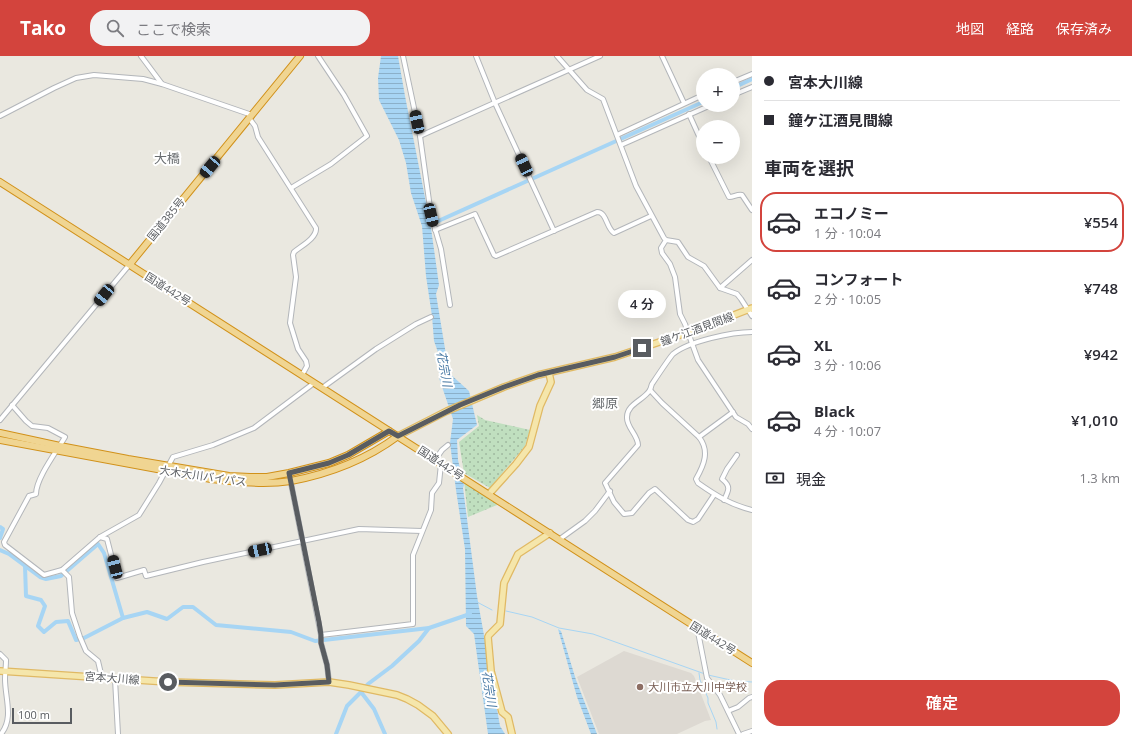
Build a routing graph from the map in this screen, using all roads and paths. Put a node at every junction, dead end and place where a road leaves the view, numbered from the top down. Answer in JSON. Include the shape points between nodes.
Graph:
{"nodes":[{"id":1,"x":141,"y":56,"type":"edge"},
{"id":2,"x":300,"y":56,"type":"edge"},
{"id":3,"x":318,"y":56,"type":"edge"},
{"id":4,"x":403,"y":56,"type":"edge"},
{"id":5,"x":476,"y":56,"type":"edge"},
{"id":6,"x":557,"y":56,"type":"edge"},
{"id":7,"x":600,"y":56,"type":"edge"},
{"id":8,"x":662,"y":56,"type":"edge"},
{"id":9,"x":569,"y":70,"type":"junction"},
{"id":10,"x":752,"y":74,"type":"edge"},
{"id":11,"x":740,"y":79,"type":"edge"},
{"id":12,"x":162,"y":84,"type":"junction"},
{"id":13,"x":752,"y":87,"type":"edge"},
{"id":14,"x":740,"y":93,"type":"edge"},
{"id":15,"x":696,"y":99,"type":"edge"},
{"id":16,"x":496,"y":102,"type":"junction"},
{"id":17,"x":684,"y":103,"type":"junction"},
{"id":18,"x":696,"y":111,"type":"edge"},
{"id":19,"x":689,"y":114,"type":"junction"},
{"id":20,"x":0,"y":116,"type":"edge"},
{"id":21,"x":251,"y":116,"type":"junction"},
{"id":22,"x":696,"y":130,"type":"edge"},
{"id":23,"x":420,"y":136,"type":"junction"},
{"id":24,"x":619,"y":140,"type":"junction"},
{"id":25,"x":712,"y":164,"type":"edge"},
{"id":26,"x":0,"y":182,"type":"edge"},
{"id":27,"x":291,"y":188,"type":"junction"},
{"id":28,"x":752,"y":210,"type":"edge"},
{"id":29,"x":651,"y":216,"type":"junction"},
{"id":30,"x":435,"y":230,"type":"junction"},
{"id":31,"x":554,"y":230,"type":"junction"},
{"id":32,"x":666,"y":240,"type":"junction"},
{"id":33,"x":752,"y":260,"type":"edge"},
{"id":34,"x":130,"y":264,"type":"junction"},
{"id":35,"x":720,"y":288,"type":"junction"},
{"id":36,"x":450,"y":305,"type":"dead end"},
{"id":37,"x":750,"y":309,"type":"edge"},
{"id":38,"x":752,"y":316,"type":"edge"},
{"id":39,"x":430,"y":317,"type":"dead end"},
{"id":40,"x":688,"y":332,"type":"junction"},
{"id":41,"x":752,"y":332,"type":"edge"},
{"id":42,"x":692,"y":345,"type":"junction"},
{"id":43,"x":549,"y":373,"type":"junction"},
{"id":44,"x":302,"y":375,"type":"junction"},
{"id":45,"x":314,"y":383,"type":"junction"},
{"id":46,"x":322,"y":388,"type":"junction"},
{"id":47,"x":650,"y":390,"type":"junction"},
{"id":48,"x":12,"y":405,"type":"junction"},
{"id":49,"x":733,"y":412,"type":"junction"},
{"id":50,"x":1,"y":418,"type":"edge"},
{"id":51,"x":752,"y":429,"type":"edge"},
{"id":52,"x":389,"y":431,"type":"junction"},
{"id":53,"x":2,"y":433,"type":"edge"},
{"id":54,"x":699,"y":436,"type":"junction"},
{"id":55,"x":401,"y":438,"type":"junction"},
{"id":56,"x":1,"y":440,"type":"edge"},
{"id":57,"x":448,"y":446,"type":"dead end"},
{"id":58,"x":58,"y":448,"type":"junction"},
{"id":59,"x":737,"y":455,"type":"dead end"},
{"id":60,"x":435,"y":460,"type":"junction"},
{"id":61,"x":441,"y":464,"type":"junction"},
{"id":62,"x":166,"y":468,"type":"junction"},
{"id":63,"x":289,"y":473,"type":"junction"},
{"id":64,"x":291,"y":481,"type":"junction"},
{"id":65,"x":610,"y":491,"type":"junction"},
{"id":66,"x":489,"y":494,"type":"junction"},
{"id":67,"x":714,"y":495,"type":"junction"},
{"id":68,"x":724,"y":500,"type":"junction"},
{"id":69,"x":752,"y":510,"type":"edge"},
{"id":70,"x":422,"y":531,"type":"junction"},
{"id":71,"x":550,"y":533,"type":"junction"},
{"id":72,"x":100,"y":537,"type":"junction"},
{"id":73,"x":560,"y":539,"type":"junction"},
{"id":74,"x":303,"y":541,"type":"junction"},
{"id":75,"x":63,"y":572,"type":"junction"},
{"id":76,"x":699,"y":629,"type":"junction"},
{"id":77,"x":321,"y":639,"type":"junction"},
{"id":78,"x":0,"y":654,"type":"edge"},
{"id":79,"x":752,"y":662,"type":"edge"},
{"id":80,"x":3,"y":672,"type":"edge"},
{"id":81,"x":102,"y":678,"type":"junction"},
{"id":82,"x":114,"y":679,"type":"junction"},
{"id":83,"x":329,"y":682,"type":"junction"},
{"id":84,"x":752,"y":697,"type":"edge"},
{"id":85,"x":728,"y":711,"type":"junction"},
{"id":86,"x":752,"y":731,"type":"edge"},
{"id":87,"x":1,"y":734,"type":"edge"},
{"id":88,"x":118,"y":734,"type":"edge"},
{"id":89,"x":448,"y":734,"type":"edge"},
{"id":90,"x":512,"y":734,"type":"edge"},
{"id":91,"x":739,"y":734,"type":"edge"},
{"id":92,"x":743,"y":734,"type":"edge"}],
"edges":[{"from":1,"to":12,"type":"street"},
{"from":2,"to":21,"type":"highway","name":"国道385号"},
{"from":3,"to":27,"type":"street","via":[[367,136],[331,164]]},
{"from":4,"to":23,"type":"street"},
{"from":5,"to":16,"type":"street"},
{"from":6,"to":9,"type":"street"},
{"from":7,"to":9,"type":"street"},
{"from":8,"to":17,"type":"street"},
{"from":9,"to":16,"type":"street"},
{"from":9,"to":24,"type":"street","via":[[587,90],[603,99]]},
{"from":10,"to":11,"type":"street"},
{"from":12,"to":20,"type":"street","via":[[142,79],[85,75]]},
{"from":12,"to":21,"type":"street"},
{"from":13,"to":14,"type":"street"},
{"from":15,"to":17,"type":"street"},
{"from":16,"to":23,"type":"street"},
{"from":16,"to":31,"type":"street"},
{"from":17,"to":24,"type":"street"},
{"from":18,"to":19,"type":"street"},
{"from":19,"to":22,"type":"street"},
{"from":19,"to":24,"type":"street"},
{"from":21,"to":27,"type":"street","via":[[258,137]]},
{"from":21,"to":34,"type":"highway","name":"国道385号"},
{"from":23,"to":30,"type":"street"},
{"from":24,"to":29,"type":"street","via":[[636,186]]},
{"from":25,"to":28,"type":"street","via":[[729,197],[742,195]]},
{"from":26,"to":34,"type":"highway"},
{"from":27,"to":44,"type":"street","via":[[316,228],[312,237],[293,254],[296,285],[290,323],[298,349],[306,361],[307,366]]},
{"from":29,"to":31,"type":"street","via":[[614,233],[600,211]]},
{"from":29,"to":32,"type":"street"},
{"from":30,"to":31,"type":"street","via":[[475,214],[496,256]]},
{"from":30,"to":36,"type":"street","via":[[441,249]]},
{"from":32,"to":35,"type":"street","via":[[678,242],[688,256],[704,266]]},
{"from":32,"to":40,"type":"street","via":[[661,248],[662,253],[675,277],[679,308]]},
{"from":33,"to":35,"type":"street"},
{"from":34,"to":44,"type":"highway","name":"国道442号"},
{"from":34,"to":48,"type":"street"},
{"from":35,"to":37,"type":"street","via":[[737,294]]},
{"from":37,"to":38,"type":"street"},
{"from":37,"to":40,"type":"main road","name":"鐘ケ江酒見間線"},
{"from":39,"to":46,"type":"street","via":[[376,349]]},
{"from":40,"to":42,"type":"street"},
{"from":40,"to":43,"type":"main road","name":"鐘ケ江酒見間線","via":[[615,357]]},
{"from":41,"to":42,"type":"street","via":[[720,336]]},
{"from":42,"to":47,"type":"street","via":[[672,355],[652,383]]},
{"from":42,"to":49,"type":"street","via":[[700,366]]},
{"from":43,"to":55,"type":"main road","name":"鐘ケ江酒見間線","via":[[474,399],[447,411]]},
{"from":43,"to":66,"type":"main road","via":[[551,382],[540,406],[529,447]]},
{"from":44,"to":45,"type":"highway","name":"国道442号"},
{"from":45,"to":46,"type":"highway","name":"国道442号"},
{"from":45,"to":62,"type":"street","via":[[254,428],[213,445],[173,457]]},
{"from":46,"to":52,"type":"highway","name":"国道442号"},
{"from":47,"to":54,"type":"street"},
{"from":47,"to":65,"type":"street","via":[[628,412],[627,421],[638,445],[605,483]]},
{"from":48,"to":50,"type":"street"},
{"from":48,"to":58,"type":"street","via":[[32,426],[48,428],[66,437]]},
{"from":49,"to":51,"type":"street"},
{"from":49,"to":54,"type":"street"},
{"from":52,"to":55,"type":"highway","name":"国道442号"},
{"from":52,"to":63,"type":"highway","name":"大木大川バイパス","via":[[329,463]]},
{"from":53,"to":58,"type":"highway","name":"大木大川バイパス"},
{"from":54,"to":67,"type":"street","via":[[704,442],[706,454],[696,480]]},
{"from":55,"to":60,"type":"highway","name":"国道442号"},
{"from":55,"to":64,"type":"highway","name":"大木大川バイパス","via":[[351,463]]},
{"from":56,"to":58,"type":"highway","name":"大木大川バイパス"},
{"from":57,"to":60,"type":"street"},
{"from":58,"to":62,"type":"highway","name":"大木大川バイパス"},
{"from":58,"to":75,"type":"street","via":[[37,484],[36,494],[29,496],[4,542],[44,575]]},
{"from":59,"to":68,"type":"street","via":[[722,479],[729,488]]},
{"from":60,"to":61,"type":"highway","name":"国道442号"},
{"from":61,"to":66,"type":"highway","name":"国道442号"},
{"from":61,"to":70,"type":"street","via":[[438,483],[432,493],[432,510]]},
{"from":62,"to":63,"type":"highway","name":"大木大川バイパス","via":[[229,476]]},
{"from":62,"to":64,"type":"highway","name":"大木大川バイパス","via":[[237,482]]},
{"from":62,"to":72,"type":"street","via":[[142,512]]},
{"from":63,"to":64,"type":"street"},
{"from":64,"to":74,"type":"street"},
{"from":65,"to":67,"type":"street","via":[[614,502],[624,514],[632,513],[655,489],[693,522],[698,519]]},
{"from":65,"to":73,"type":"street","via":[[585,521]]},
{"from":66,"to":71,"type":"highway","name":"国道442号"},
{"from":67,"to":68,"type":"street"},
{"from":68,"to":69,"type":"street"},
{"from":70,"to":74,"type":"street","via":[[359,529]]},
{"from":70,"to":77,"type":"street","via":[[413,555],[413,624]]},
{"from":71,"to":73,"type":"highway","name":"国道442号"},
{"from":71,"to":90,"type":"main road","via":[[518,554],[504,582],[500,624],[488,637],[491,671],[502,712],[508,717]]},
{"from":72,"to":74,"type":"street","via":[[107,539],[117,578],[144,570],[146,576]]},
{"from":72,"to":75,"type":"street"},
{"from":73,"to":76,"type":"highway","name":"国道442号"},
{"from":74,"to":77,"type":"street"},
{"from":75,"to":81,"type":"street","via":[[69,578],[72,613],[80,637],[86,651],[98,661]]},
{"from":76,"to":79,"type":"highway","name":"国道442号"},
{"from":76,"to":85,"type":"street","via":[[707,678]]},
{"from":77,"to":83,"type":"street"},
{"from":78,"to":80,"type":"street","via":[[6,660]]},
{"from":80,"to":81,"type":"main road","name":"宮本大川線"},
{"from":80,"to":87,"type":"street","via":[[9,712],[8,721]]},
{"from":81,"to":82,"type":"main road","name":"宮本大川線"},
{"from":82,"to":83,"type":"main road","name":"宮本大川線","via":[[261,685]]},
{"from":82,"to":88,"type":"street"},
{"from":83,"to":89,"type":"main road","name":"宮本大川線","via":[[359,686],[397,696],[418,705],[433,716]]},
{"from":84,"to":85,"type":"street"},
{"from":85,"to":91,"type":"street"},
{"from":86,"to":92,"type":"street"}]}
